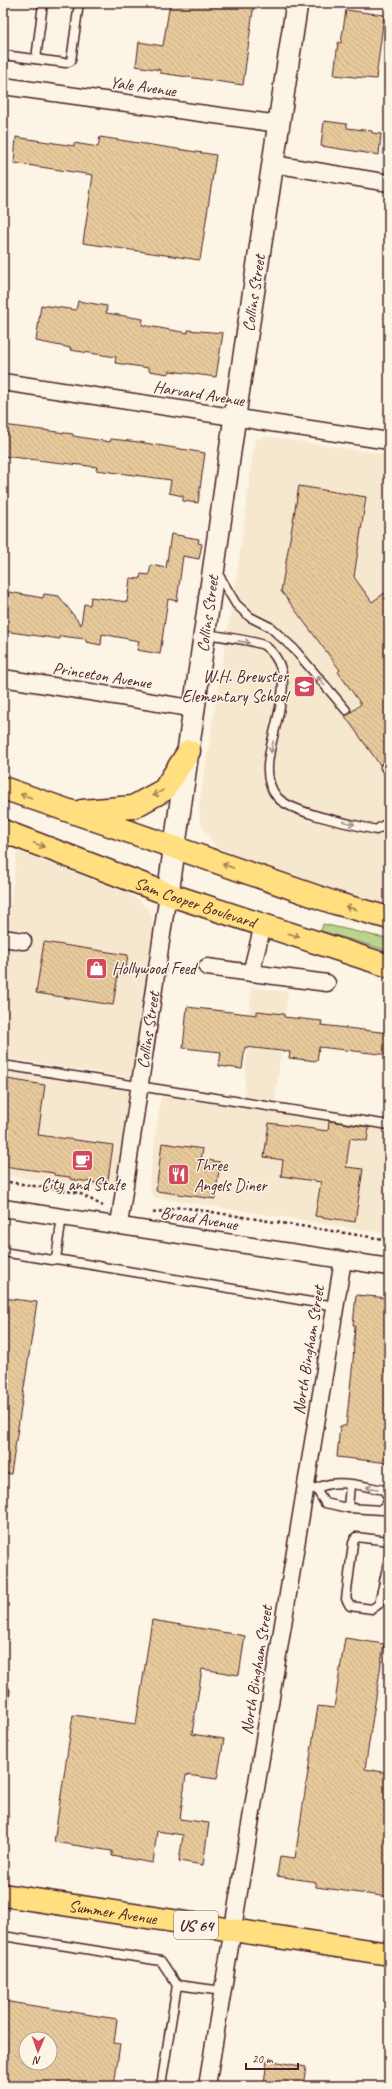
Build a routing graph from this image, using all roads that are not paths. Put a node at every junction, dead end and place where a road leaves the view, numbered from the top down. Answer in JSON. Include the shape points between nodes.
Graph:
{"nodes":[{"id":1,"x":43,"y":3,"type":"edge"},
{"id":2,"x":79,"y":3,"type":"edge"},
{"id":3,"x":297,"y":3,"type":"edge"},
{"id":4,"x":3,"y":54,"type":"edge"},
{"id":5,"x":36,"y":59,"type":"junction"},
{"id":6,"x":3,"y":86,"type":"edge"},
{"id":7,"x":279,"y":124,"type":"junction"},
{"id":8,"x":273,"y":164,"type":"junction"},
{"id":9,"x":389,"y":183,"type":"edge"},
{"id":10,"x":3,"y":382,"type":"edge"},
{"id":11,"x":235,"y":417,"type":"junction"},
{"id":12,"x":389,"y":441,"type":"edge"},
{"id":13,"x":215,"y":568,"type":"junction"},
{"id":14,"x":206,"y":634,"type":"junction"},
{"id":15,"x":3,"y":678,"type":"edge"},
{"id":16,"x":196,"y":709,"type":"junction"},
{"id":17,"x":346,"y":710,"type":"dead end"},
{"id":18,"x":189,"y":751,"type":"junction"},
{"id":19,"x":3,"y":788,"type":"edge"},
{"id":20,"x":70,"y":811,"type":"junction"},
{"id":21,"x":389,"y":822,"type":"edge"},
{"id":22,"x":3,"y":831,"type":"edge"},
{"id":23,"x":176,"y":847,"type":"junction"},
{"id":24,"x":168,"y":894,"type":"junction"},
{"id":25,"x":389,"y":918,"type":"edge"},
{"id":26,"x":263,"y":925,"type":"junction"},
{"id":27,"x":3,"y":938,"type":"edge"},
{"id":28,"x":23,"y":941,"type":"dead end"},
{"id":29,"x":389,"y":966,"type":"edge"},
{"id":30,"x":208,"y":967,"type":"dead end"},
{"id":31,"x":251,"y":973,"type":"junction"},
{"id":32,"x":327,"y":983,"type":"dead end"},
{"id":33,"x":3,"y":1065,"type":"edge"},
{"id":34,"x":140,"y":1087,"type":"junction"},
{"id":35,"x":389,"y":1125,"type":"edge"},
{"id":36,"x":3,"y":1208,"type":"edge"},
{"id":37,"x":62,"y":1216,"type":"junction"},
{"id":38,"x":119,"y":1225,"type":"junction"},
{"id":39,"x":3,"y":1252,"type":"edge"},
{"id":40,"x":56,"y":1259,"type":"junction"},
{"id":41,"x":343,"y":1260,"type":"junction"},
{"id":42,"x":389,"y":1267,"type":"edge"},
{"id":43,"x":335,"y":1306,"type":"junction"},
{"id":44,"x":350,"y":1485,"type":"junction"},
{"id":45,"x":311,"y":1489,"type":"junction"},
{"id":46,"x":389,"y":1500,"type":"edge"},
{"id":47,"x":348,"y":1508,"type":"junction"},
{"id":48,"x":389,"y":1541,"type":"edge"},
{"id":49,"x":389,"y":1557,"type":"edge"},
{"id":50,"x":386,"y":1592,"type":"edge"},
{"id":51,"x":6,"y":1691,"type":"dead end"},
{"id":52,"x":3,"y":1710,"type":"edge"},
{"id":53,"x":3,"y":1895,"type":"edge"},
{"id":54,"x":234,"y":1931,"type":"junction"},
{"id":55,"x":3,"y":1936,"type":"edge"},
{"id":56,"x":389,"y":1954,"type":"edge"},
{"id":57,"x":177,"y":1985,"type":"junction"},
{"id":58,"x":223,"y":1991,"type":"junction"},
{"id":59,"x":161,"y":2086,"type":"edge"},
{"id":60,"x":207,"y":2086,"type":"edge"}],
"edges":[{"from":1,"to":5,"type":"lane"},
{"from":2,"to":5,"type":"lane","via":[[71,61],[66,63]]},
{"from":3,"to":7,"type":"street","name":"Collins Street"},
{"from":4,"to":5,"type":"lane"},
{"from":6,"to":7,"type":"street","name":"Yale Avenue"},
{"from":7,"to":8,"type":"street","name":"Collins Street"},
{"from":8,"to":9,"type":"street"},
{"from":8,"to":11,"type":"street","name":"Collins Street"},
{"from":10,"to":11,"type":"street","name":"Harvard Avenue"},
{"from":11,"to":12,"type":"street","name":"Harvard Avenue"},
{"from":11,"to":13,"type":"street","name":"Collins Street"},
{"from":13,"to":14,"type":"street","name":"Collins Street"},
{"from":17,"to":13,"type":"lane","one_way":true,"via":[[294,649],[270,627],[250,617],[236,604]]},
{"from":14,"to":16,"type":"street","name":"Collins Street"},
{"from":14,"to":21,"type":"lane","one_way":true,"via":[[265,646],[282,667],[283,692],[267,771],[272,789],[279,799],[306,813],[376,830]]},
{"from":15,"to":16,"type":"street","name":"Princeton Avenue"},
{"from":16,"to":18,"type":"street","name":"Collins Street"},
{"from":18,"to":20,"type":"main road","one_way":true,"via":[[164,790],[133,807]]},
{"from":18,"to":23,"type":"street","name":"Collins Street"},
{"from":20,"to":19,"type":"main road","one_way":true},
{"from":20,"to":23,"type":"main road"},
{"from":22,"to":24,"type":"main road","name":"Sam Cooper Boulevard","one_way":true},
{"from":23,"to":24,"type":"street","name":"Collins Street"},
{"from":25,"to":23,"type":"main road","one_way":true,"via":[[335,903]]},
{"from":24,"to":26,"type":"main road","name":"Sam Cooper Boulevard"},
{"from":24,"to":34,"type":"street","name":"Collins Street"},
{"from":26,"to":29,"type":"main road","name":"Sam Cooper Boulevard","one_way":true},
{"from":26,"to":31,"type":"street"},
{"from":27,"to":28,"type":"street"},
{"from":30,"to":31,"type":"street"},
{"from":31,"to":32,"type":"street"},
{"from":33,"to":34,"type":"lane"},
{"from":34,"to":35,"type":"lane"},
{"from":34,"to":38,"type":"street","name":"Collins Street"},
{"from":36,"to":37,"type":"street","name":"Broad Avenue"},
{"from":37,"to":38,"type":"street","name":"Broad Avenue"},
{"from":37,"to":40,"type":"lane"},
{"from":38,"to":41,"type":"street","name":"Broad Avenue"},
{"from":39,"to":40,"type":"lane"},
{"from":40,"to":43,"type":"lane"},
{"from":41,"to":42,"type":"street","name":"Broad Avenue"},
{"from":41,"to":43,"type":"street","name":"North Bingham Street"},
{"from":43,"to":45,"type":"street","name":"North Bingham Street"},
{"from":44,"to":45,"type":"lane","via":[[330,1484]]},
{"from":46,"to":44,"type":"lane","one_way":true,"via":[[384,1490]]},
{"from":44,"to":47,"type":"lane"},
{"from":45,"to":47,"type":"lane","via":[[325,1503]]},
{"from":45,"to":54,"type":"street","name":"North Bingham Street"},
{"from":46,"to":47,"type":"lane","via":[[382,1510]]},
{"from":48,"to":50,"type":"lane","via":[[356,1537],[353,1543],[346,1599],[350,1606],[372,1609],[379,1604]]},
{"from":49,"to":50,"type":"lane"},
{"from":51,"to":52,"type":"lane"},
{"from":53,"to":54,"type":"main road","name":"Summer Avenue","number":"US 64"},
{"from":54,"to":56,"type":"main road","name":"Summer Avenue","number":"US 64"},
{"from":54,"to":58,"type":"street","name":"North Bingham Street"},
{"from":55,"to":57,"type":"lane","via":[[161,1961]]},
{"from":57,"to":58,"type":"lane"},
{"from":57,"to":59,"type":"lane"},
{"from":58,"to":60,"type":"street","name":"North Bingham Street"}]}
